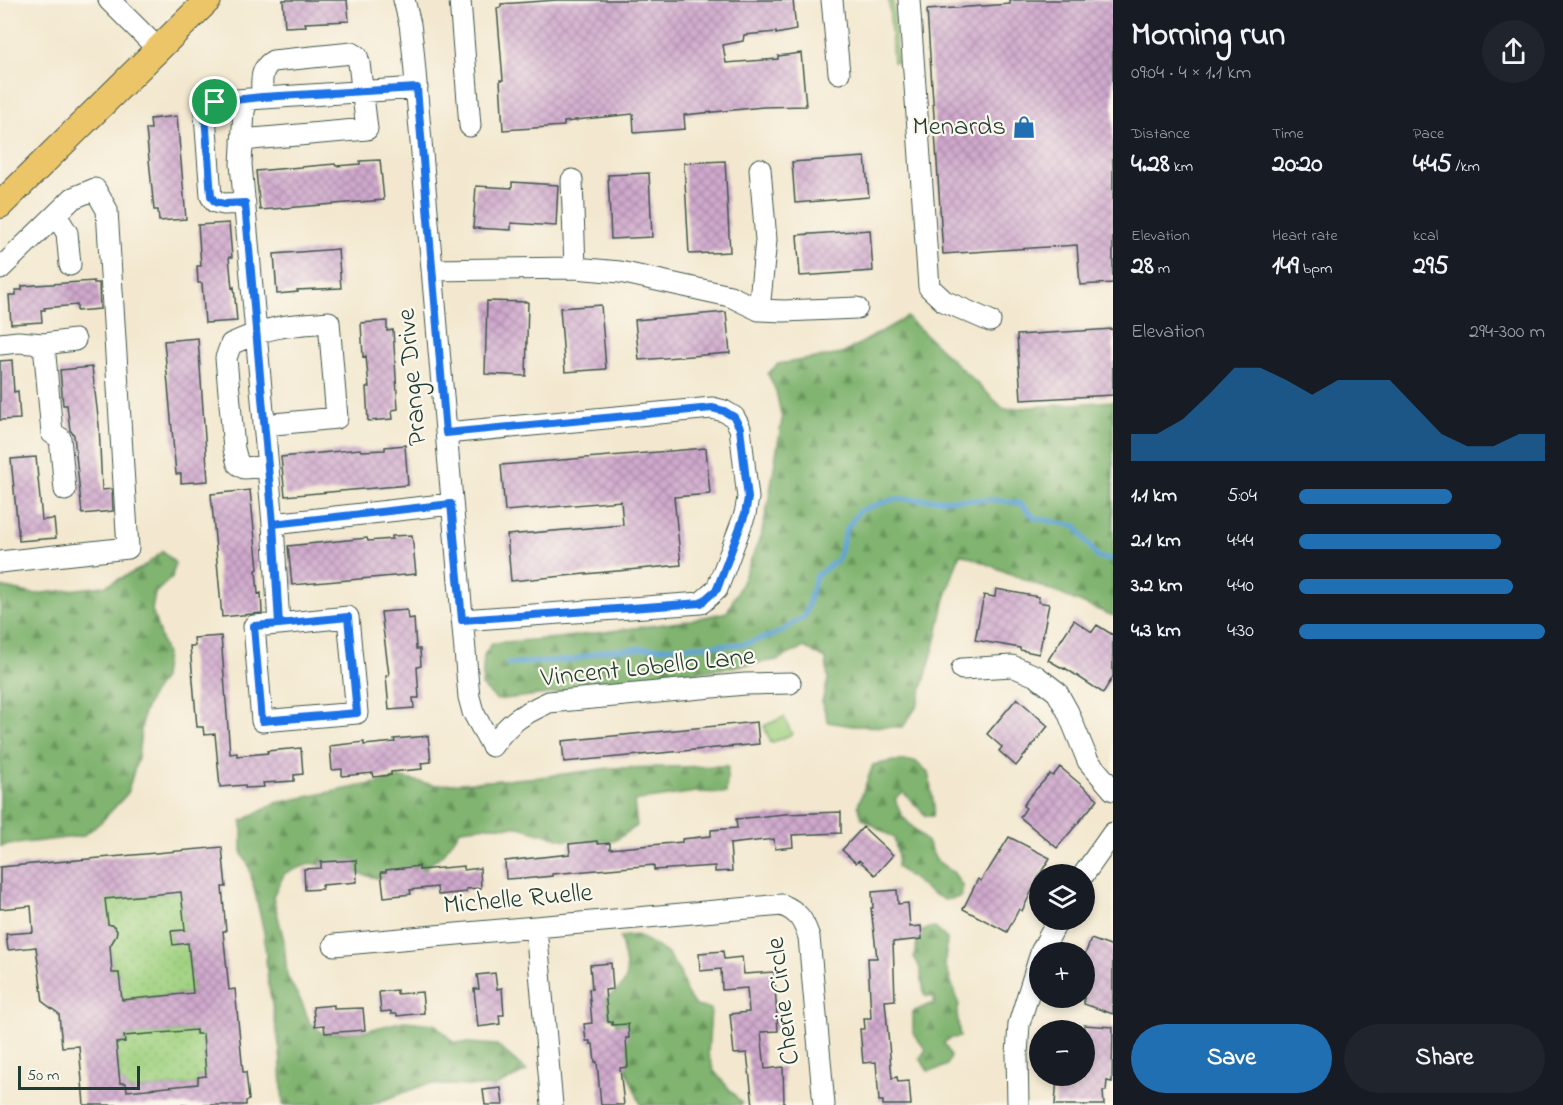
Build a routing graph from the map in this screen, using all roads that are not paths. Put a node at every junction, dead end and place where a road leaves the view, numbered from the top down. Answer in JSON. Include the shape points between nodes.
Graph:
{"nodes":[{"id":1,"x":109,"y":0,"type":"edge"},
{"id":2,"x":208,"y":0,"type":"edge"},
{"id":3,"x":404,"y":0,"type":"edge"},
{"id":4,"x":460,"y":0,"type":"edge"},
{"id":5,"x":832,"y":0,"type":"edge"},
{"id":6,"x":909,"y":0,"type":"edge"},
{"id":7,"x":157,"y":48,"type":"junction"},
{"id":8,"x":839,"y":73,"type":"dead end"},
{"id":9,"x":417,"y":88,"type":"junction"},
{"id":10,"x":364,"y":92,"type":"junction"},
{"id":11,"x":255,"y":98,"type":"junction"},
{"id":12,"x":470,"y":126,"type":"dead end"},
{"id":13,"x":242,"y":140,"type":"junction"},
{"id":14,"x":760,"y":168,"type":"dead end"},
{"id":15,"x":572,"y":180,"type":"dead end"},
{"id":16,"x":245,"y":203,"type":"junction"},
{"id":17,"x":0,"y":205,"type":"edge"},
{"id":18,"x":56,"y":215,"type":"junction"},
{"id":19,"x":70,"y":265,"type":"dead end"},
{"id":20,"x":575,"y":268,"type":"junction"},
{"id":21,"x":0,"y":269,"type":"edge"},
{"id":22,"x":432,"y":270,"type":"junction"},
{"id":23,"x":857,"y":308,"type":"dead end"},
{"id":24,"x":759,"y":310,"type":"junction"},
{"id":25,"x":990,"y":321,"type":"dead end"},
{"id":26,"x":257,"y":332,"type":"junction"},
{"id":27,"x":75,"y":340,"type":"dead end"},
{"id":28,"x":0,"y":344,"type":"edge"},
{"id":29,"x":44,"y":344,"type":"junction"},
{"id":30,"x":264,"y":424,"type":"junction"},
{"id":31,"x":446,"y":433,"type":"junction"},
{"id":32,"x":268,"y":466,"type":"junction"},
{"id":33,"x":65,"y":490,"type":"dead end"},
{"id":34,"x":451,"y":504,"type":"junction"},
{"id":35,"x":273,"y":524,"type":"junction"},
{"id":36,"x":0,"y":562,"type":"edge"},
{"id":37,"x":462,"y":620,"type":"junction"},
{"id":38,"x":279,"y":624,"type":"junction"},
{"id":39,"x":962,"y":669,"type":"dead end"},
{"id":40,"x":790,"y":682,"type":"dead end"},
{"id":41,"x":492,"y":746,"type":"joint"},
{"id":42,"x":1113,"y":790,"type":"edge"},
{"id":43,"x":1113,"y":833,"type":"edge"},
{"id":44,"x":1091,"y":864,"type":"edge"},
{"id":45,"x":707,"y":910,"type":"joint"},
{"id":46,"x":536,"y":928,"type":"junction"},
{"id":47,"x":334,"y":945,"type":"dead end"},
{"id":48,"x":1029,"y":991,"type":"edge"},
{"id":49,"x":552,"y":1105,"type":"edge"},
{"id":50,"x":824,"y":1105,"type":"edge"},
{"id":51,"x":1018,"y":1105,"type":"edge"}],
"edges":[{"from":1,"to":7,"type":"street"},
{"from":2,"to":7,"type":"main road"},
{"from":3,"to":9,"type":"street","name":"Prange Drive"},
{"from":4,"to":12,"type":"street"},
{"from":5,"to":8,"type":"street"},
{"from":6,"to":25,"type":"street","via":[[929,287],[944,301]]},
{"from":7,"to":17,"type":"main road"},
{"from":9,"to":10,"type":"street"},
{"from":9,"to":22,"type":"street","name":"Prange Drive"},
{"from":10,"to":11,"type":"street"},
{"from":10,"to":11,"type":"street","via":[[357,56],[352,53],[273,60],[262,73]]},
{"from":10,"to":13,"type":"street","via":[[367,129]]},
{"from":11,"to":13,"type":"street","via":[[244,110]]},
{"from":11,"to":16,"type":"street","via":[[215,102],[206,107],[205,115],[211,196],[215,202],[224,204]]},
{"from":13,"to":16,"type":"street"},
{"from":14,"to":24,"type":"street","via":[[766,240]]},
{"from":15,"to":20,"type":"street"},
{"from":16,"to":26,"type":"street"},
{"from":18,"to":19,"type":"street","via":[[67,233]]},
{"from":18,"to":21,"type":"street"},
{"from":18,"to":36,"type":"street","via":[[73,198],[95,189],[106,210],[128,548]]},
{"from":20,"to":22,"type":"street"},
{"from":20,"to":24,"type":"street","via":[[620,272],[730,296]]},
{"from":22,"to":31,"type":"street","name":"Prange Drive"},
{"from":23,"to":24,"type":"street"},
{"from":26,"to":30,"type":"street"},
{"from":26,"to":30,"type":"street","via":[[283,325],[329,322],[337,418]]},
{"from":26,"to":32,"type":"street","via":[[231,344],[226,358],[238,464],[244,468]]},
{"from":27,"to":29,"type":"street"},
{"from":28,"to":29,"type":"street"},
{"from":29,"to":33,"type":"street","via":[[52,433],[60,438]]},
{"from":30,"to":32,"type":"street"},
{"from":31,"to":34,"type":"street","name":"Prange Drive"},
{"from":31,"to":37,"type":"street","via":[[718,409],[734,417],[740,428],[748,498],[717,589],[701,603]]},
{"from":32,"to":35,"type":"street"},
{"from":34,"to":35,"type":"street"},
{"from":34,"to":37,"type":"street","name":"Prange Drive"},
{"from":35,"to":38,"type":"street"},
{"from":37,"to":41,"type":"street","name":"Prange Drive","via":[[469,697]]},
{"from":38,"to":38,"type":"street","via":[[254,626],[262,721],[357,713],[348,617]]},
{"from":39,"to":42,"type":"street","via":[[1012,666],[1036,676],[1057,692],[1088,761]]},
{"from":40,"to":41,"type":"street","name":"Vincent Lobello Lane","via":[[549,702],[511,722]]},
{"from":43,"to":44,"type":"street"},
{"from":45,"to":46,"type":"street","name":"Michelle Ruelle"},
{"from":45,"to":50,"type":"street","name":"Cherie Circle","via":[[782,905],[803,920],[809,937]]},
{"from":46,"to":47,"type":"street","name":"Michelle Ruelle"},
{"from":46,"to":49,"type":"street"},
{"from":48,"to":51,"type":"street","via":[[1019,1024]]}]}
